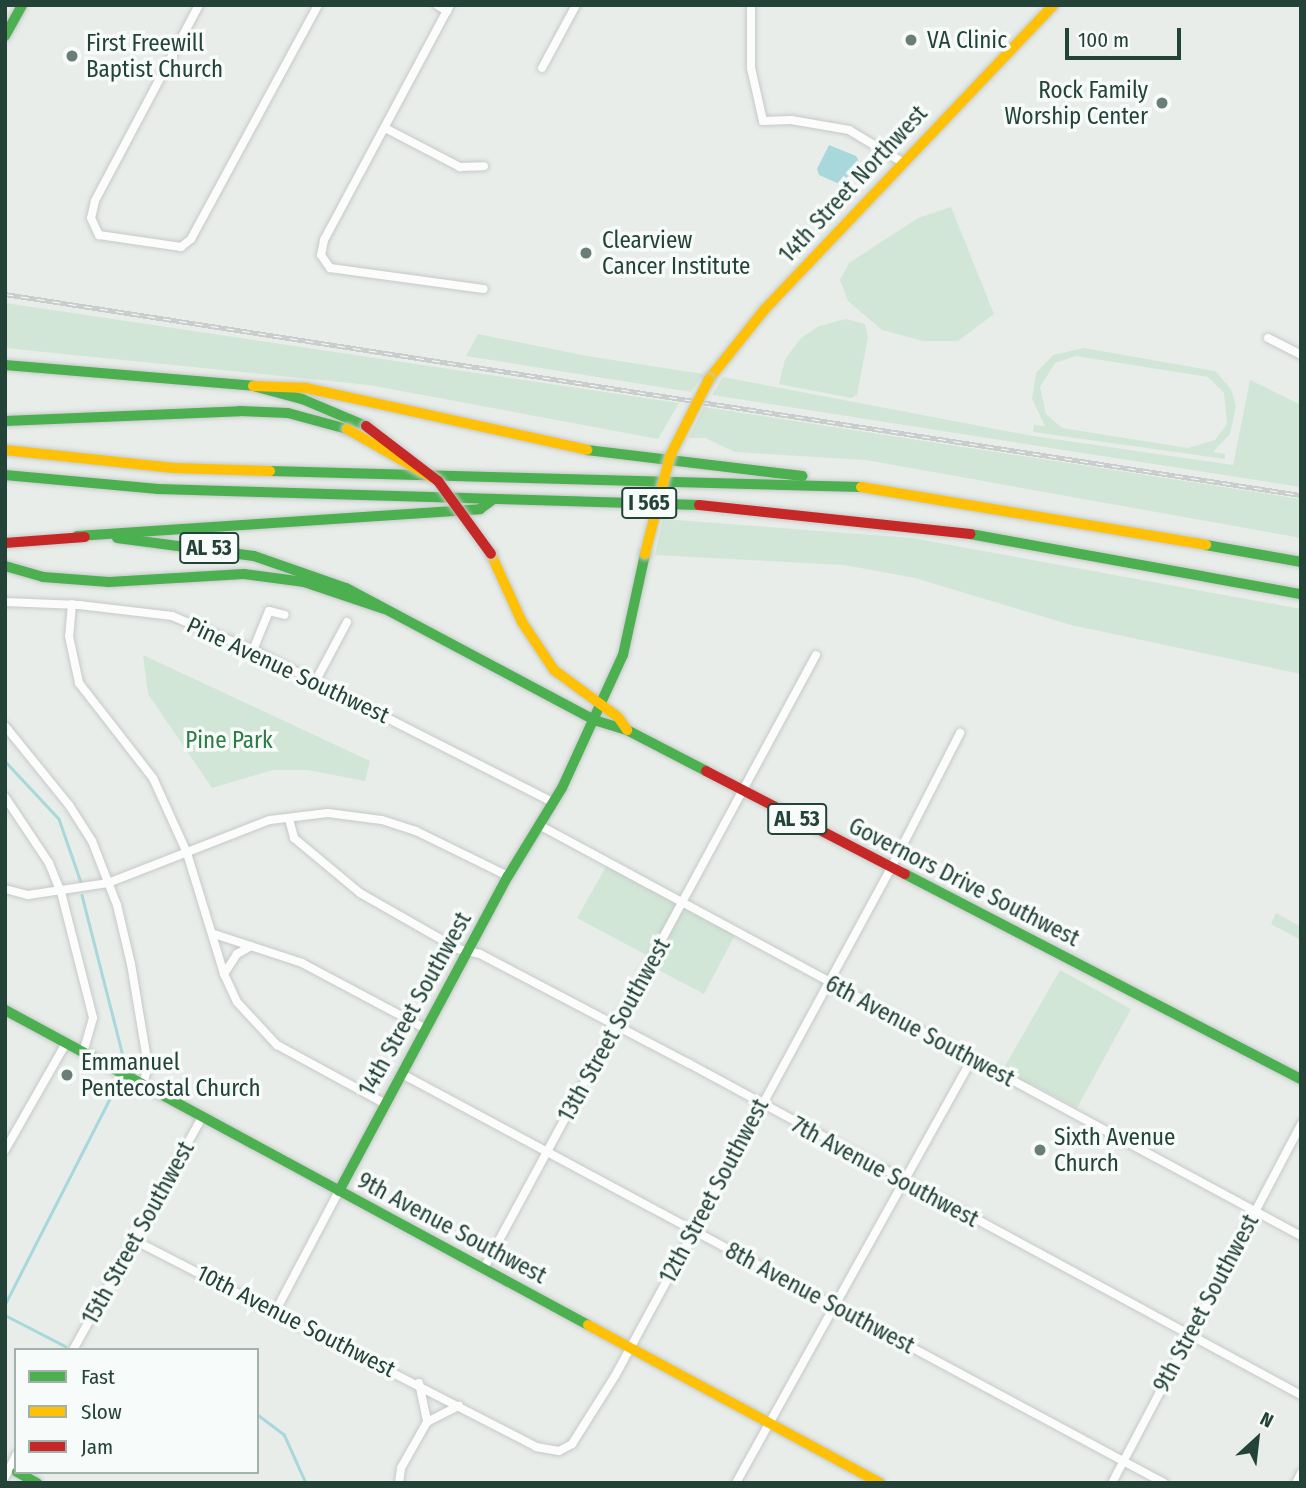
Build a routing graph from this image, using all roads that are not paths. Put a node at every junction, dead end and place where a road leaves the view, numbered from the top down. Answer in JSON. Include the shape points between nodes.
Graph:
{"nodes":[{"id":1,"x":22,"y":5,"type":"edge"},
{"id":2,"x":199,"y":5,"type":"edge"},
{"id":3,"x":318,"y":5,"type":"edge"},
{"id":4,"x":437,"y":5,"type":"edge"},
{"id":5,"x":576,"y":5,"type":"edge"},
{"id":6,"x":751,"y":5,"type":"edge"},
{"id":7,"x":1053,"y":5,"type":"edge"},
{"id":8,"x":448,"y":8,"type":"edge"},
{"id":9,"x":5,"y":36,"type":"edge"},
{"id":10,"x":542,"y":68,"type":"dead end"},
{"id":11,"x":385,"y":128,"type":"junction"},
{"id":12,"x":902,"y":162,"type":"junction"},
{"id":13,"x":484,"y":166,"type":"dead end"},
{"id":14,"x":484,"y":289,"type":"dead end"},
{"id":15,"x":1268,"y":338,"type":"dead end"},
{"id":16,"x":1301,"y":355,"type":"edge"},
{"id":17,"x":5,"y":365,"type":"edge"},
{"id":18,"x":253,"y":386,"type":"junction"},
{"id":19,"x":5,"y":421,"type":"edge"},
{"id":20,"x":5,"y":450,"type":"edge"},
{"id":21,"x":5,"y":475,"type":"edge"},
{"id":22,"x":439,"y":481,"type":"junction"},
{"id":23,"x":883,"y":488,"type":"junction"},
{"id":24,"x":494,"y":499,"type":"junction"},
{"id":25,"x":77,"y":536,"type":"junction"},
{"id":26,"x":5,"y":543,"type":"edge"},
{"id":27,"x":1301,"y":562,"type":"edge"},
{"id":28,"x":5,"y":566,"type":"edge"},
{"id":29,"x":1301,"y":594,"type":"edge"},
{"id":30,"x":5,"y":602,"type":"edge"},
{"id":31,"x":72,"y":604,"type":"junction"},
{"id":32,"x":384,"y":609,"type":"junction"},
{"id":33,"x":285,"y":615,"type":"dead end"},
{"id":34,"x":347,"y":622,"type":"dead end"},
{"id":35,"x":253,"y":650,"type":"junction"},
{"id":36,"x":816,"y":655,"type":"dead end"},
{"id":37,"x":316,"y":682,"type":"junction"},
{"id":38,"x":599,"y":706,"type":"junction"},
{"id":39,"x":594,"y":720,"type":"junction"},
{"id":40,"x":5,"y":726,"type":"edge"},
{"id":41,"x":627,"y":730,"type":"junction"},
{"id":42,"x":960,"y":733,"type":"dead end"},
{"id":43,"x":742,"y":791,"type":"junction"},
{"id":44,"x":5,"y":797,"type":"edge"},
{"id":45,"x":553,"y":803,"type":"junction"},
{"id":46,"x":289,"y":819,"type":"junction"},
{"id":47,"x":539,"y":825,"type":"junction"},
{"id":48,"x":187,"y":853,"type":"junction"},
{"id":49,"x":891,"y":868,"type":"junction"},
{"id":50,"x":508,"y":876,"type":"junction"},
{"id":51,"x":108,"y":883,"type":"junction"},
{"id":52,"x":5,"y":889,"type":"edge"},
{"id":53,"x":61,"y":892,"type":"junction"},
{"id":54,"x":684,"y":902,"type":"junction"},
{"id":55,"x":214,"y":934,"type":"junction"},
{"id":56,"x":251,"y":946,"type":"junction"},
{"id":57,"x":468,"y":951,"type":"junction"},
{"id":58,"x":224,"y":974,"type":"junction"},
{"id":59,"x":827,"y":981,"type":"junction"},
{"id":60,"x":5,"y":1010,"type":"edge"},
{"id":61,"x":615,"y":1028,"type":"junction"},
{"id":62,"x":426,"y":1029,"type":"junction"},
{"id":63,"x":66,"y":1043,"type":"junction"},
{"id":64,"x":83,"y":1052,"type":"junction"},
{"id":65,"x":972,"y":1059,"type":"junction"},
{"id":66,"x":402,"y":1074,"type":"junction"},
{"id":67,"x":1301,"y":1079,"type":"edge"},
{"id":68,"x":143,"y":1084,"type":"junction"},
{"id":69,"x":384,"y":1103,"type":"junction"},
{"id":70,"x":760,"y":1105,"type":"junction"},
{"id":71,"x":202,"y":1117,"type":"junction"},
{"id":72,"x":1301,"y":1124,"type":"edge"},
{"id":73,"x":8,"y":1138,"type":"edge"},
{"id":74,"x":5,"y":1150,"type":"edge"},
{"id":75,"x":548,"y":1151,"type":"junction"},
{"id":76,"x":903,"y":1182,"type":"junction"},
{"id":77,"x":339,"y":1191,"type":"junction"},
{"id":78,"x":1254,"y":1212,"type":"junction"},
{"id":79,"x":693,"y":1231,"type":"junction"},
{"id":80,"x":1301,"y":1236,"type":"edge"},
{"id":81,"x":132,"y":1239,"type":"junction"},
{"id":82,"x":484,"y":1268,"type":"junction"},
{"id":83,"x":836,"y":1306,"type":"junction"},
{"id":84,"x":276,"y":1310,"type":"junction"},
{"id":85,"x":1189,"y":1336,"type":"junction"},
{"id":86,"x":74,"y":1348,"type":"edge"},
{"id":87,"x":630,"y":1348,"type":"junction"},
{"id":88,"x":419,"y":1383,"type":"junction"},
{"id":89,"x":1301,"y":1395,"type":"edge"},
{"id":90,"x":459,"y":1406,"type":"junction"},
{"id":91,"x":426,"y":1422,"type":"junction"},
{"id":92,"x":769,"y":1424,"type":"junction"},
{"id":93,"x":1124,"y":1462,"type":"junction"},
{"id":94,"x":17,"y":1474,"type":"edge"},
{"id":95,"x":1301,"y":1474,"type":"edge"},
{"id":96,"x":37,"y":1483,"type":"edge"},
{"id":97,"x":399,"y":1483,"type":"edge"},
{"id":98,"x":736,"y":1483,"type":"edge"},
{"id":99,"x":880,"y":1483,"type":"edge"},
{"id":100,"x":1112,"y":1483,"type":"edge"},
{"id":101,"x":1164,"y":1483,"type":"edge"},
{"id":102,"x":1296,"y":1483,"type":"edge"}],
"edges":[{"from":1,"to":9,"type":"main road"},
{"from":2,"to":3,"type":"street","via":[[95,201],[91,218],[99,235],[181,247],[191,239]]},
{"from":4,"to":8,"type":"street"},
{"from":5,"to":10,"type":"street"},
{"from":6,"to":12,"type":"street","via":[[751,68],[763,121],[791,120],[849,130]]},
{"from":7,"to":12,"type":"main road","name":"14th Street Northwest"},
{"from":8,"to":11,"type":"street"},
{"from":11,"to":13,"type":"street","via":[[460,167]]},
{"from":11,"to":14,"type":"street","via":[[324,240],[321,255],[330,268]]},
{"from":12,"to":38,"type":"main road","name":"14th Street Northwest","bridge":true,"via":[[764,310],[709,379],[670,456],[628,640]]},
{"from":15,"to":16,"type":"street"},
{"from":17,"to":18,"type":"main road","number":"AL 53"},
{"from":18,"to":22,"type":"main road","number":"AL 53","bridge":true,"via":[[302,398],[366,426]]},
{"from":18,"to":23,"type":"main road","via":[[320,391],[590,451]]},
{"from":19,"to":22,"type":"main road","bridge":true,"via":[[288,412],[347,429]]},
{"from":20,"to":23,"type":"main road","number":"I 565","via":[[174,468]]},
{"from":21,"to":24,"type":"main road","number":"I 565","via":[[158,489]]},
{"from":22,"to":38,"type":"main road","number":"AL 53","bridge":true,"via":[[491,554],[537,648],[573,687]]},
{"from":23,"to":27,"type":"main road","number":"I 565"},
{"from":24,"to":25,"type":"main road","via":[[470,510]]},
{"from":24,"to":29,"type":"main road","number":"I 565","via":[[699,505],[930,527]]},
{"from":25,"to":26,"type":"main road","number":"AL 53"},
{"from":25,"to":32,"type":"main road","number":"AL 53","via":[[200,546],[254,556],[315,575]]},
{"from":28,"to":32,"type":"main road","via":[[43,578],[109,582],[244,574],[304,582]]},
{"from":30,"to":31,"type":"street","name":"Pine Avenue Southwest"},
{"from":31,"to":35,"type":"street","name":"Pine Avenue Southwest","via":[[172,616]]},
{"from":31,"to":48,"type":"street","via":[[69,636],[79,683],[153,778]]},
{"from":32,"to":39,"type":"main road","name":"Governors Drive Southwest","number":"AL 53"},
{"from":33,"to":35,"type":"street","via":[[269,611]]},
{"from":34,"to":37,"type":"street"},
{"from":35,"to":37,"type":"street","name":"Pine Avenue Southwest"},
{"from":36,"to":43,"type":"street","name":"13th Street Southwest"},
{"from":37,"to":45,"type":"street","name":"Pine Avenue Southwest"},
{"from":38,"to":39,"type":"main road","name":"14th Street Northwest"},
{"from":38,"to":41,"type":"main road","number":"AL 53"},
{"from":39,"to":41,"type":"main road","name":"Governors Drive Southwest","number":"AL 53"},
{"from":39,"to":45,"type":"main road","name":"14th Street Southwest"},
{"from":40,"to":51,"type":"street","via":[[69,805],[92,841]]},
{"from":41,"to":43,"type":"main road","name":"Governors Drive Southwest","number":"AL 53"},
{"from":42,"to":49,"type":"street","name":"12th Street Southwest"},
{"from":43,"to":49,"type":"main road","name":"Governors Drive Southwest","number":"AL 53"},
{"from":43,"to":54,"type":"street","name":"13th Street Southwest"},
{"from":44,"to":53,"type":"street","via":[[49,863]]},
{"from":45,"to":47,"type":"main road","name":"14th Street Southwest"},
{"from":46,"to":48,"type":"street","via":[[270,820]]},
{"from":46,"to":50,"type":"street","via":[[328,813],[382,820],[416,831]]},
{"from":46,"to":57,"type":"street","name":"7th Avenue Southwest","via":[[294,838],[360,893]]},
{"from":47,"to":50,"type":"main road","name":"14th Street Southwest"},
{"from":47,"to":54,"type":"street","name":"6th Avenue Southwest"},
{"from":48,"to":51,"type":"street"},
{"from":48,"to":55,"type":"street"},
{"from":49,"to":59,"type":"street","name":"12th Street Southwest"},
{"from":49,"to":67,"type":"main road","name":"Governors Drive Southwest","number":"AL 53"},
{"from":50,"to":57,"type":"main road","name":"14th Street Southwest"},
{"from":51,"to":53,"type":"street"},
{"from":51,"to":68,"type":"street","via":[[131,964],[148,1066]]},
{"from":52,"to":53,"type":"street","via":[[28,895]]},
{"from":53,"to":64,"type":"street","via":[[93,1018]]},
{"from":54,"to":59,"type":"street","name":"6th Avenue Southwest"},
{"from":54,"to":61,"type":"street","name":"13th Street Southwest"},
{"from":55,"to":56,"type":"street"},
{"from":55,"to":58,"type":"street"},
{"from":56,"to":58,"type":"street","via":[[237,954]]},
{"from":56,"to":62,"type":"street","via":[[302,963]]},
{"from":57,"to":61,"type":"street","name":"7th Avenue Southwest"},
{"from":57,"to":62,"type":"main road","name":"14th Street Southwest"},
{"from":58,"to":69,"type":"street","via":[[237,1002],[277,1045]]},
{"from":59,"to":65,"type":"street","name":"6th Avenue Southwest"},
{"from":59,"to":70,"type":"street","name":"12th Street Southwest"},
{"from":60,"to":63,"type":"main road","name":"9th Avenue Southwest"},
{"from":61,"to":70,"type":"street","name":"7th Avenue Southwest"},
{"from":61,"to":75,"type":"street","name":"13th Street Southwest"},
{"from":62,"to":66,"type":"main road","name":"14th Street Southwest"},
{"from":63,"to":64,"type":"main road","name":"9th Avenue Southwest"},
{"from":63,"to":73,"type":"street"},
{"from":64,"to":68,"type":"main road","name":"9th Avenue Southwest"},
{"from":65,"to":76,"type":"street"},
{"from":65,"to":78,"type":"street","name":"6th Avenue Southwest"},
{"from":66,"to":69,"type":"main road","name":"14th Street Southwest"},
{"from":66,"to":75,"type":"street","name":"8th Avenue Southwest"},
{"from":68,"to":71,"type":"main road","name":"9th Avenue Southwest"},
{"from":69,"to":77,"type":"main road","name":"14th Street Southwest"},
{"from":70,"to":76,"type":"street","name":"7th Avenue Southwest"},
{"from":70,"to":79,"type":"street","name":"12th Street Southwest"},
{"from":71,"to":77,"type":"main road","name":"9th Avenue Southwest"},
{"from":71,"to":81,"type":"street","name":"15th Street Southwest"},
{"from":72,"to":78,"type":"street","name":"9th Street Southwest"},
{"from":73,"to":74,"type":"street"},
{"from":75,"to":79,"type":"street","name":"8th Avenue Southwest"},
{"from":75,"to":82,"type":"street","name":"13th Street Southwest"},
{"from":76,"to":83,"type":"street"},
{"from":76,"to":85,"type":"street","name":"7th Avenue Southwest"},
{"from":77,"to":82,"type":"main road","name":"9th Avenue Southwest"},
{"from":77,"to":84,"type":"street","name":"14th Street Southwest"},
{"from":78,"to":80,"type":"street","name":"6th Avenue Southwest"},
{"from":78,"to":85,"type":"street","name":"9th Street Southwest"},
{"from":79,"to":83,"type":"street","name":"8th Avenue Southwest"},
{"from":79,"to":87,"type":"street","name":"12th Street Southwest"},
{"from":81,"to":84,"type":"street","name":"10th Avenue Southwest"},
{"from":81,"to":86,"type":"street","name":"15th Street Southwest"},
{"from":82,"to":87,"type":"main road","name":"9th Avenue Southwest"},
{"from":83,"to":92,"type":"street"},
{"from":83,"to":93,"type":"street","name":"8th Avenue Southwest"},
{"from":84,"to":88,"type":"street","name":"10th Avenue Southwest"},
{"from":85,"to":89,"type":"street","name":"7th Avenue Southwest"},
{"from":85,"to":93,"type":"street","name":"9th Street Southwest"},
{"from":87,"to":90,"type":"street","name":"12th Street Southwest","via":[[583,1432],[559,1451],[536,1447]]},
{"from":87,"to":92,"type":"main road","name":"9th Avenue Southwest"},
{"from":88,"to":90,"type":"street","name":"10th Avenue Southwest"},
{"from":88,"to":91,"type":"street"},
{"from":90,"to":91,"type":"street"},
{"from":91,"to":97,"type":"street","via":[[401,1468]]},
{"from":92,"to":98,"type":"street"},
{"from":92,"to":99,"type":"main road","name":"9th Avenue Southwest"},
{"from":93,"to":100,"type":"street","name":"9th Street Southwest"},
{"from":93,"to":101,"type":"street","name":"8th Avenue Southwest"},
{"from":94,"to":96,"type":"main road"},
{"from":95,"to":102,"type":"street"}]}
